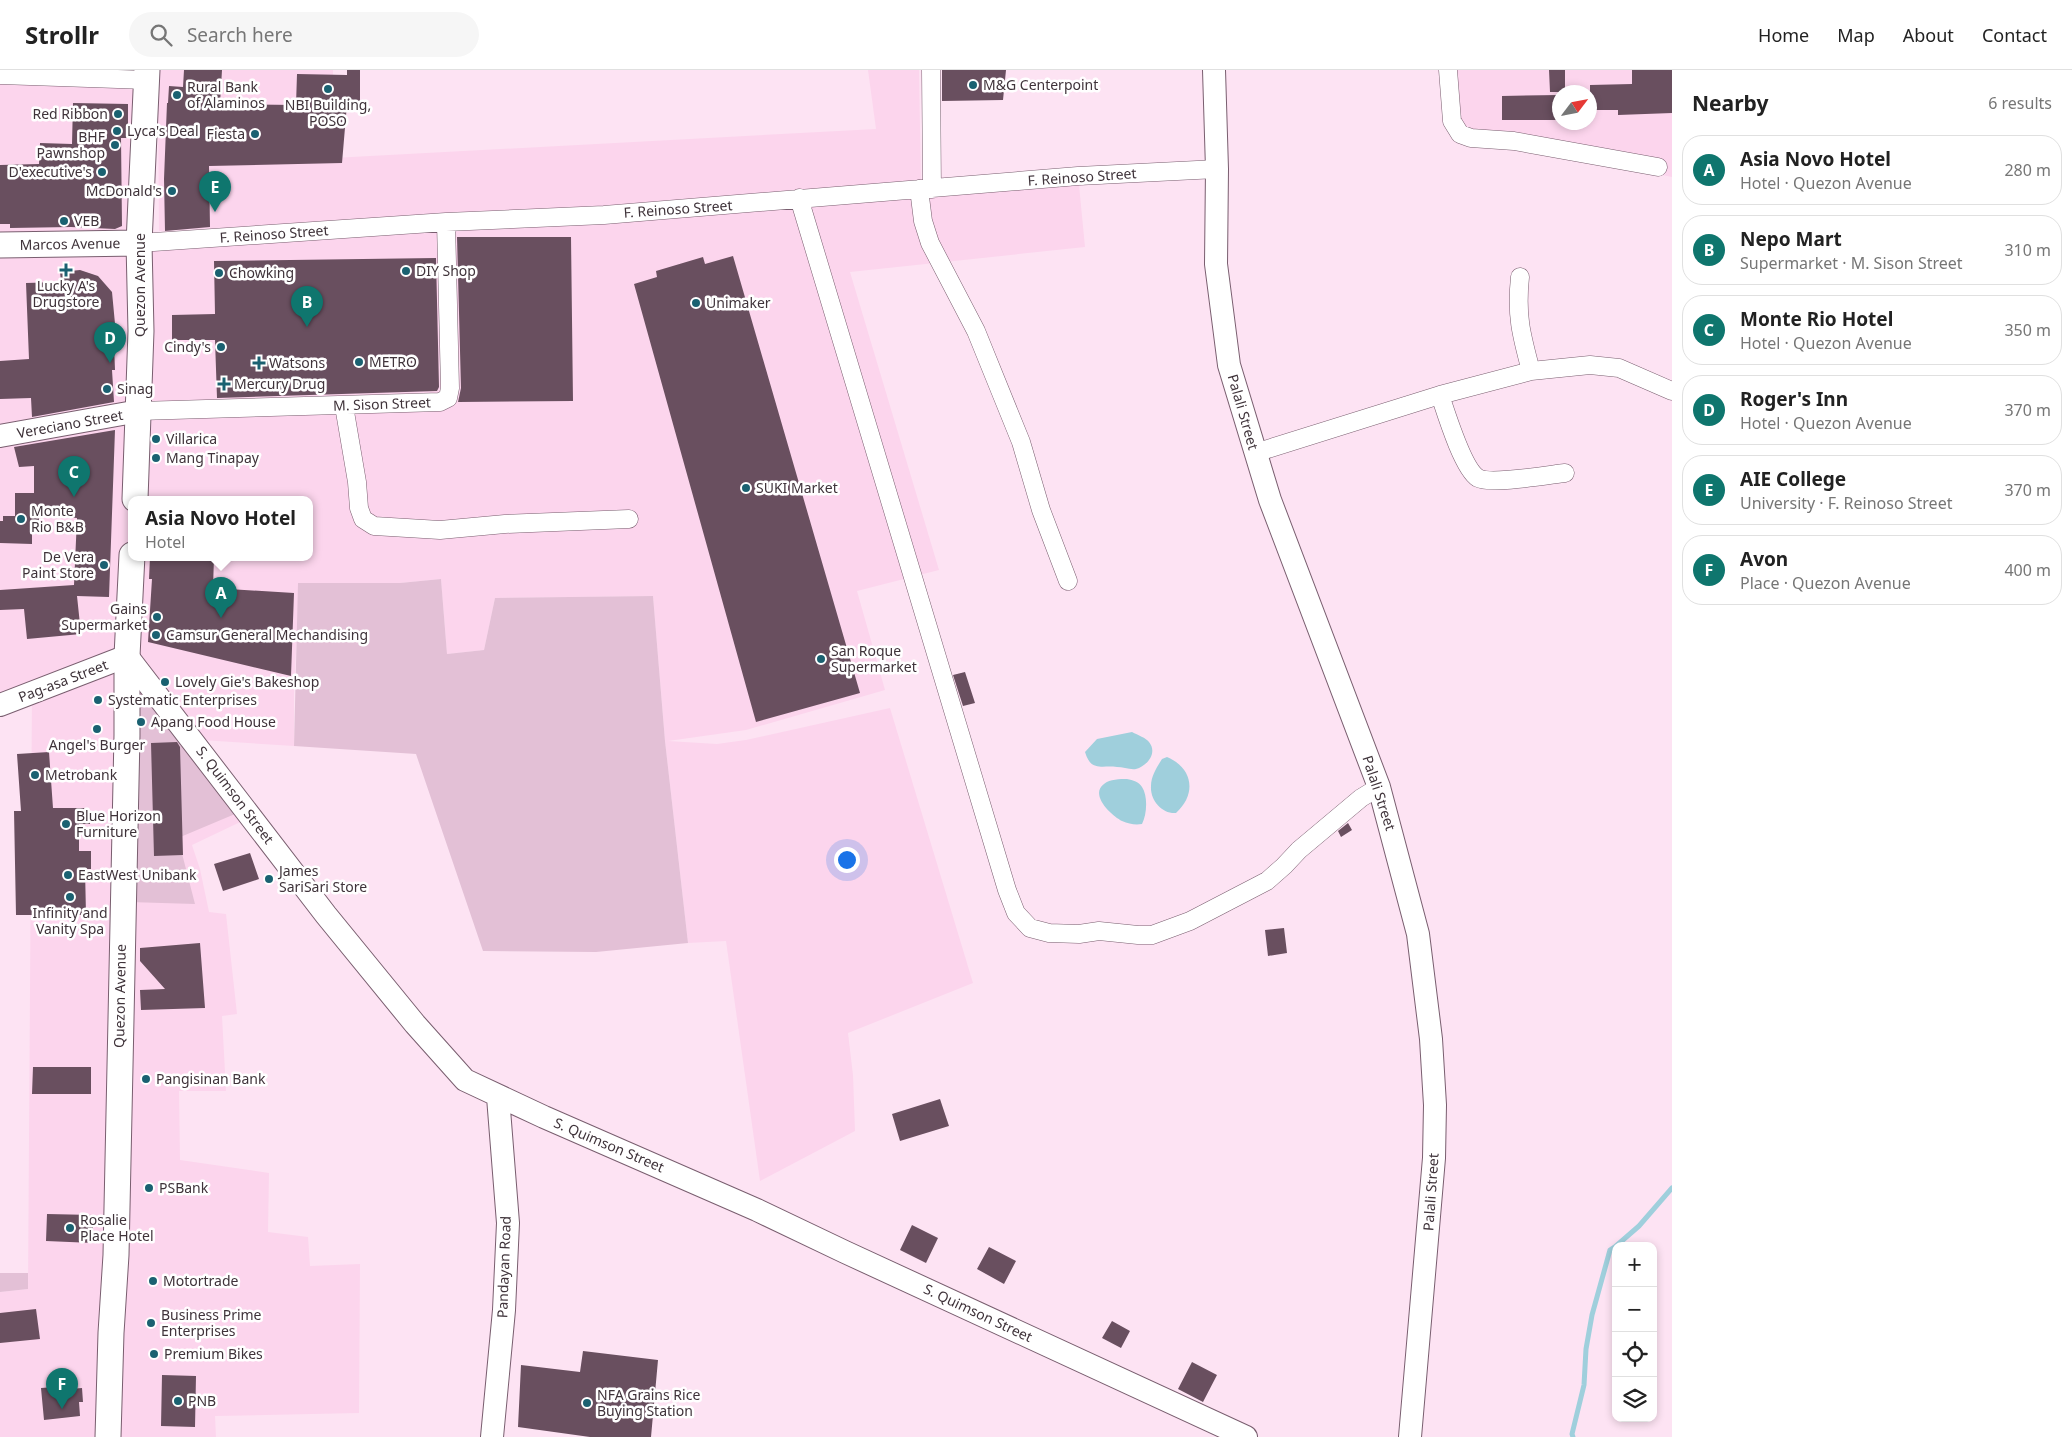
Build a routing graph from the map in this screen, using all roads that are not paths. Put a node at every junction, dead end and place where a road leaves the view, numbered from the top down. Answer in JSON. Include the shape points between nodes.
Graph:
{"nodes":[{"id":1,"x":931,"y":70,"type":"edge"},
{"id":2,"x":1214,"y":70,"type":"edge"},
{"id":3,"x":1448,"y":70,"type":"edge"},
{"id":4,"x":0,"y":75,"type":"edge"},
{"id":5,"x":147,"y":75,"type":"edge"},
{"id":6,"x":1658,"y":166,"type":"dead end"},
{"id":7,"x":1216,"y":169,"type":"junction"},
{"id":8,"x":925,"y":189,"type":"junction"},
{"id":9,"x":799,"y":198,"type":"junction"},
{"id":10,"x":446,"y":222,"type":"junction"},
{"id":11,"x":139,"y":243,"type":"junction"},
{"id":12,"x":0,"y":245,"type":"edge"},
{"id":13,"x":1520,"y":277,"type":"dead end"},
{"id":14,"x":1531,"y":371,"type":"junction"},
{"id":15,"x":1672,"y":391,"type":"edge"},
{"id":16,"x":1440,"y":395,"type":"junction"},
{"id":17,"x":344,"y":406,"type":"junction"},
{"id":18,"x":139,"y":411,"type":"junction"},
{"id":19,"x":0,"y":436,"type":"edge"},
{"id":20,"x":1255,"y":453,"type":"junction"},
{"id":21,"x":1566,"y":474,"type":"dead end"},
{"id":22,"x":135,"y":496,"type":"edge"},
{"id":23,"x":629,"y":519,"type":"dead end"},
{"id":24,"x":132,"y":561,"type":"edge"},
{"id":25,"x":1068,"y":581,"type":"dead end"},
{"id":26,"x":127,"y":656,"type":"junction"},
{"id":27,"x":0,"y":705,"type":"edge"},
{"id":28,"x":1379,"y":787,"type":"junction"},
{"id":29,"x":498,"y":1097,"type":"junction"},
{"id":30,"x":108,"y":1437,"type":"edge"},
{"id":31,"x":492,"y":1437,"type":"edge"},
{"id":32,"x":1246,"y":1437,"type":"edge"},
{"id":33,"x":1410,"y":1437,"type":"edge"}],
"edges":[{"from":1,"to":8,"type":"street"},
{"from":2,"to":7,"type":"street","name":"Palali Street"},
{"from":3,"to":6,"type":"street","via":[[1452,121],[1460,134]]},
{"from":4,"to":5,"type":"street"},
{"from":5,"to":11,"type":"main road","name":"Quezon Avenue"},
{"from":7,"to":8,"type":"street","name":"F. Reinoso Street"},
{"from":7,"to":20,"type":"street","name":"Palali Street","via":[[1216,264],[1225,338],[1229,365]]},
{"from":8,"to":9,"type":"street","name":"F. Reinoso Street"},
{"from":8,"to":25,"type":"street","via":[[923,220],[930,243],[976,331],[1021,442],[1041,510]]},
{"from":9,"to":10,"type":"street","name":"F. Reinoso Street","via":[[614,214]]},
{"from":9,"to":28,"type":"street","via":[[1007,890],[1023,922],[1030,928],[1050,933],[1080,934],[1099,930],[1152,935],[1190,921],[1267,881],[1360,798]]},
{"from":10,"to":11,"type":"street","name":"F. Reinoso Street"},
{"from":10,"to":17,"type":"street","name":"M. Sison Street","via":[[448,398],[440,402]]},
{"from":11,"to":12,"type":"main road","name":"Marcos Avenue"},
{"from":11,"to":18,"type":"main road","name":"Quezon Avenue"},
{"from":13,"to":14,"type":"street","via":[[1517,304],[1520,332]]},
{"from":14,"to":15,"type":"street","via":[[1590,366],[1619,368]]},
{"from":14,"to":16,"type":"street"},
{"from":16,"to":20,"type":"street"},
{"from":16,"to":21,"type":"street","via":[[1456,442],[1476,477],[1495,480]]},
{"from":17,"to":18,"type":"street","name":"M. Sison Street"},
{"from":17,"to":23,"type":"street","via":[[359,508],[363,519],[374,526],[440,530]]},
{"from":18,"to":19,"type":"street","name":"Vereciano Street"},
{"from":18,"to":22,"type":"main road","name":"Quezon Avenue"},
{"from":20,"to":28,"type":"street","name":"Palali Street"},
{"from":24,"to":26,"type":"main road","name":"Quezon Avenue"},
{"from":26,"to":27,"type":"street","name":"Pag-asa Street"},
{"from":26,"to":29,"type":"street","name":"S. Quimson Street","via":[[326,915],[415,1024],[465,1080]]},
{"from":26,"to":30,"type":"main road","name":"Quezon Avenue","via":[[116,1245]]},
{"from":28,"to":33,"type":"street","name":"Palali Street","via":[[1418,934],[1435,1104],[1434,1158]]},
{"from":29,"to":31,"type":"street","name":"Pandayan Road","via":[[508,1223]]},
{"from":29,"to":32,"type":"street","name":"S. Quimson Street","via":[[757,1210]]}]}
